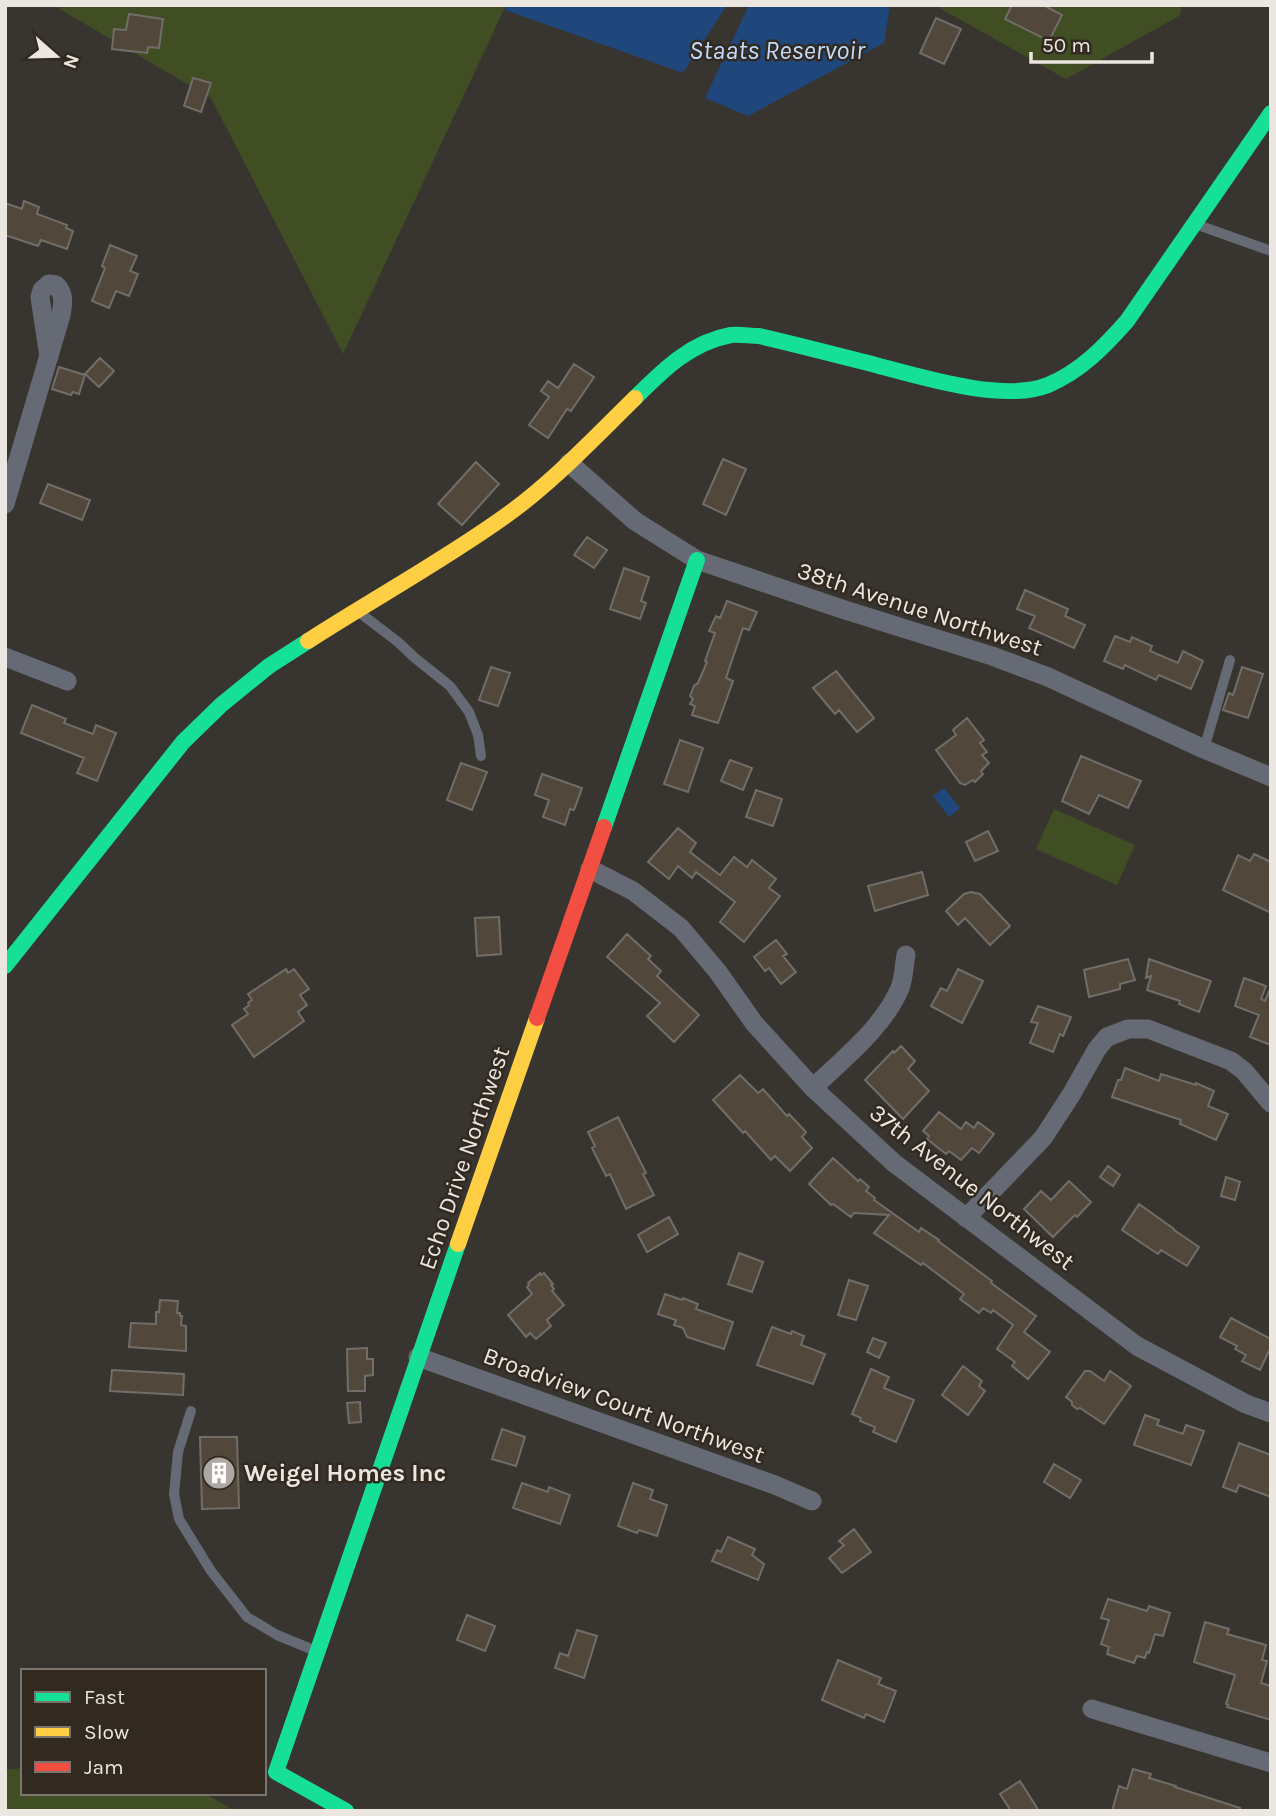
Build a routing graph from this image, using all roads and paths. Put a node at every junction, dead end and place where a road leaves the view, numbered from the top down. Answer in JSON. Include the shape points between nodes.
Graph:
{"nodes":[{"id":1,"x":1271,"y":113,"type":"edge"},
{"id":2,"x":1194,"y":224,"type":"junction"},
{"id":3,"x":1271,"y":251,"type":"edge"},
{"id":4,"x":49,"y":356,"type":"dead end"},
{"id":5,"x":569,"y":463,"type":"junction"},
{"id":6,"x":5,"y":504,"type":"edge"},
{"id":7,"x":697,"y":560,"type":"junction"},
{"id":8,"x":356,"y":611,"type":"junction"},
{"id":9,"x":5,"y":657,"type":"edge"},
{"id":10,"x":1230,"y":660,"type":"dead end"},
{"id":11,"x":67,"y":681,"type":"dead end"},
{"id":12,"x":1204,"y":749,"type":"junction"},
{"id":13,"x":481,"y":755,"type":"dead end"},
{"id":14,"x":1271,"y":777,"type":"edge"},
{"id":15,"x":590,"y":869,"type":"junction"},
{"id":16,"x":906,"y":955,"type":"dead end"},
{"id":17,"x":5,"y":966,"type":"edge"},
{"id":18,"x":813,"y":1088,"type":"junction"},
{"id":19,"x":1271,"y":1103,"type":"edge"},
{"id":20,"x":966,"y":1218,"type":"junction"},
{"id":21,"x":418,"y":1357,"type":"junction"},
{"id":22,"x":191,"y":1411,"type":"dead end"},
{"id":23,"x":1271,"y":1413,"type":"edge"},
{"id":24,"x":813,"y":1502,"type":"dead end"},
{"id":25,"x":317,"y":1651,"type":"junction"},
{"id":26,"x":1092,"y":1709,"type":"dead end"},
{"id":27,"x":1271,"y":1763,"type":"edge"},
{"id":28,"x":346,"y":1811,"type":"edge"}],
"edges":[{"from":1,"to":2,"type":"street"},
{"from":2,"to":3,"type":"lane"},
{"from":2,"to":5,"type":"street","via":[[1099,352],[1046,386],[1017,391],[979,388],[811,348],[733,335],[687,352],[665,368]]},
{"from":4,"to":6,"type":"street"},
{"from":5,"to":7,"type":"street","name":"38th Avenue Northwest","via":[[635,520]]},
{"from":5,"to":8,"type":"street","via":[[506,516]]},
{"from":7,"to":12,"type":"street","name":"38th Avenue Northwest","via":[[992,656]]},
{"from":7,"to":15,"type":"street","name":"Echo Drive Northwest"},
{"from":8,"to":13,"type":"lane","via":[[450,686],[468,712]]},
{"from":8,"to":17,"type":"street","via":[[269,666],[183,743]]},
{"from":9,"to":11,"type":"street"},
{"from":10,"to":12,"type":"lane"},
{"from":12,"to":14,"type":"street","name":"38th Avenue Northwest"},
{"from":15,"to":18,"type":"street","name":"37th Avenue Northwest","via":[[633,891],[681,928],[754,1023]]},
{"from":15,"to":21,"type":"street","name":"Echo Drive Northwest"},
{"from":16,"to":18,"type":"street","via":[[901,985],[888,1011]]},
{"from":18,"to":20,"type":"street","name":"37th Avenue Northwest","via":[[894,1163]]},
{"from":19,"to":20,"type":"street","via":[[1231,1061],[1148,1029],[1128,1029],[1107,1037],[1042,1138]]},
{"from":20,"to":23,"type":"street","name":"37th Avenue Northwest","via":[[1138,1346]]},
{"from":21,"to":24,"type":"street","name":"Broadview Court Northwest"},
{"from":21,"to":25,"type":"street","name":"Echo Drive Northwest"},
{"from":22,"to":25,"type":"lane","via":[[178,1452],[174,1494],[179,1519],[211,1571],[247,1616]]},
{"from":25,"to":28,"type":"street","name":"Echo Drive Northwest","via":[[276,1772]]},
{"from":26,"to":27,"type":"street"}]}
